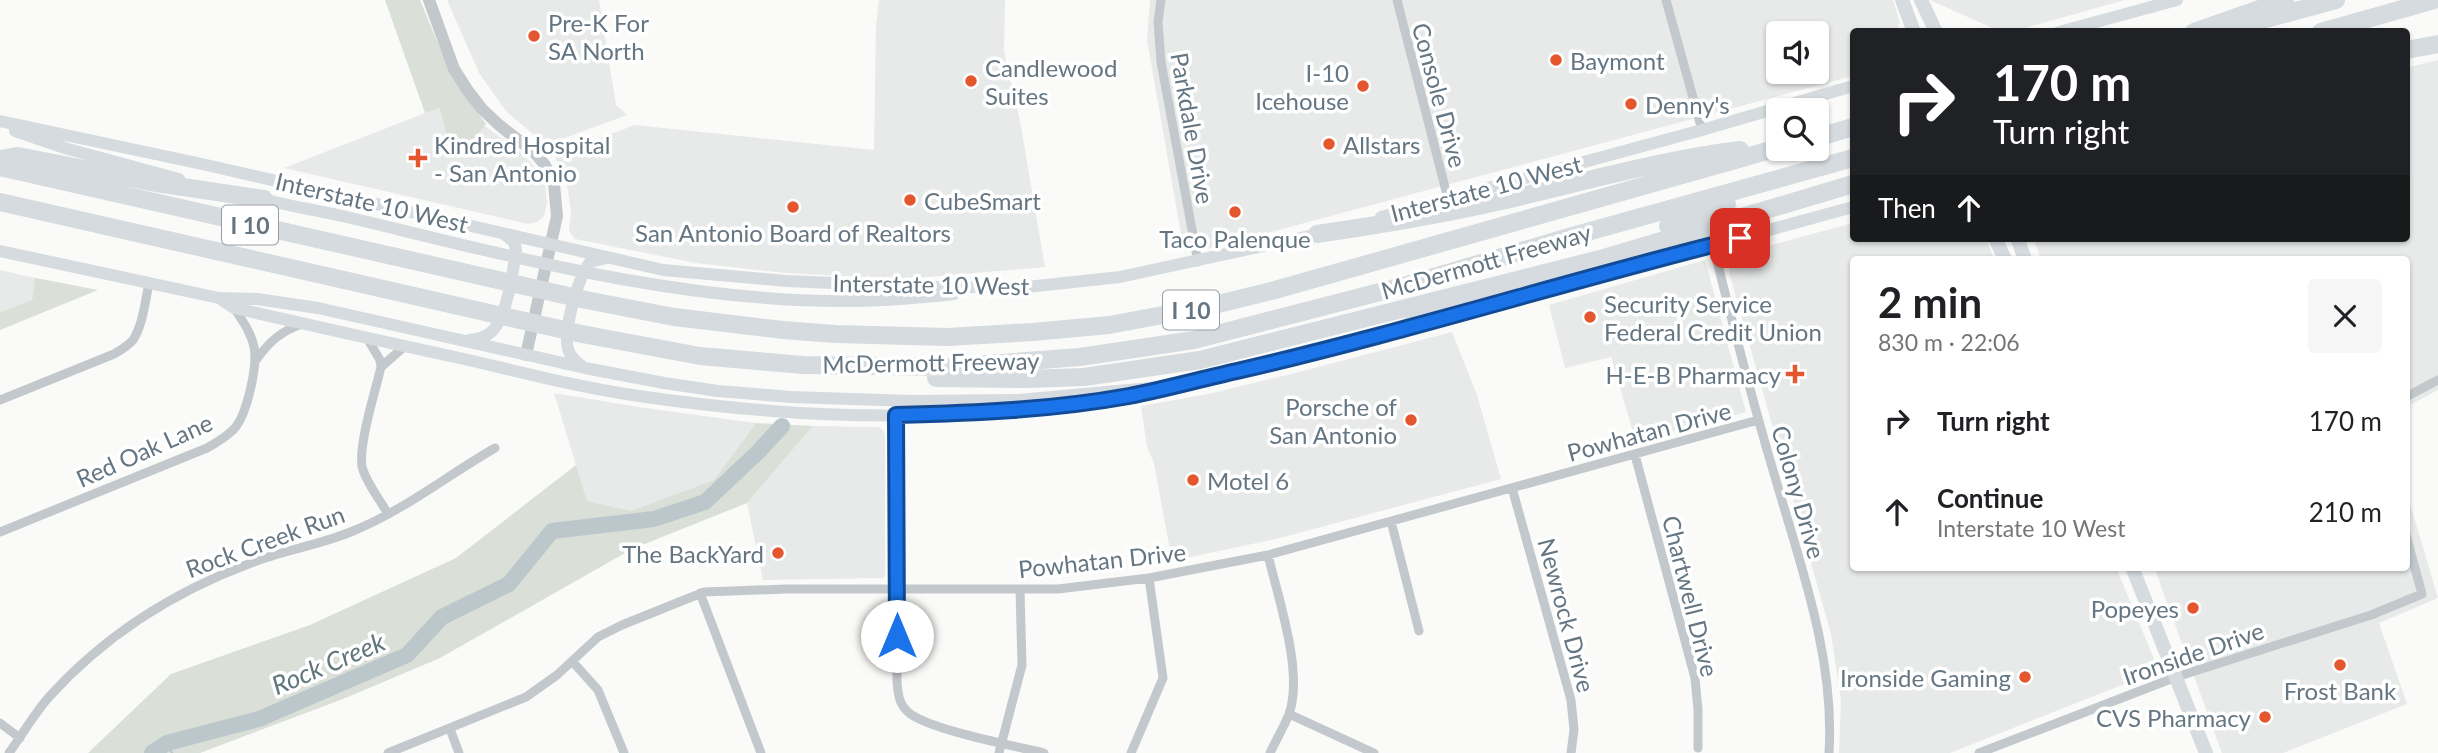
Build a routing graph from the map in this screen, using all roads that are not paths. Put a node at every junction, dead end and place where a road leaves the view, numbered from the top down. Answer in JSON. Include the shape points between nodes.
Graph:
{"nodes":[{"id":1,"x":429,"y":0,"type":"edge"},
{"id":2,"x":1161,"y":0,"type":"edge"},
{"id":3,"x":1397,"y":0,"type":"edge"},
{"id":4,"x":1666,"y":0,"type":"edge"},
{"id":5,"x":1902,"y":0,"type":"edge"},
{"id":6,"x":1921,"y":0,"type":"edge"},
{"id":7,"x":2177,"y":0,"type":"edge"},
{"id":8,"x":2285,"y":0,"type":"edge"},
{"id":9,"x":2336,"y":0,"type":"edge"},
{"id":10,"x":2434,"y":0,"type":"edge"},
{"id":11,"x":2151,"y":4,"type":"edge"},
{"id":12,"x":1933,"y":26,"type":"edge"},
{"id":13,"x":1911,"y":27,"type":"edge"},
{"id":14,"x":2072,"y":28,"type":"edge"},
{"id":15,"x":2205,"y":28,"type":"edge"},
{"id":16,"x":2233,"y":28,"type":"edge"},
{"id":17,"x":2335,"y":28,"type":"edge"},
{"id":18,"x":2438,"y":45,"type":"edge"},
{"id":19,"x":2410,"y":49,"type":"edge"},
{"id":20,"x":2410,"y":55,"type":"edge"},
{"id":21,"x":1850,"y":87,"type":"edge"},
{"id":22,"x":0,"y":123,"type":"edge"},
{"id":23,"x":1850,"y":128,"type":"edge"},
{"id":24,"x":1702,"y":130,"type":"junction"},
{"id":25,"x":1829,"y":134,"type":"edge"},
{"id":26,"x":1766,"y":148,"type":"edge"},
{"id":27,"x":1766,"y":150,"type":"edge"},
{"id":28,"x":0,"y":159,"type":"edge"},
{"id":29,"x":1850,"y":159,"type":"edge"},
{"id":30,"x":0,"y":167,"type":"edge"},
{"id":31,"x":1808,"y":171,"type":"junction"},
{"id":32,"x":1850,"y":185,"type":"edge"},
{"id":33,"x":1448,"y":199,"type":"junction"},
{"id":34,"x":264,"y":200,"type":"junction"},
{"id":35,"x":0,"y":202,"type":"edge"},
{"id":36,"x":1850,"y":208,"type":"edge"},
{"id":37,"x":501,"y":232,"type":"junction"},
{"id":38,"x":1317,"y":234,"type":"junction"},
{"id":39,"x":552,"y":243,"type":"junction"},
{"id":40,"x":1713,"y":245,"type":"junction"},
{"id":41,"x":0,"y":251,"type":"edge"},
{"id":42,"x":611,"y":257,"type":"junction"},
{"id":43,"x":1198,"y":262,"type":"junction"},
{"id":44,"x":149,"y":284,"type":"junction"},
{"id":45,"x":1010,"y":288,"type":"junction"},
{"id":46,"x":219,"y":298,"type":"junction"},
{"id":47,"x":234,"y":308,"type":"junction"},
{"id":48,"x":302,"y":324,"type":"junction"},
{"id":49,"x":1401,"y":330,"type":"junction"},
{"id":50,"x":367,"y":338,"type":"junction"},
{"id":51,"x":466,"y":341,"type":"junction"},
{"id":52,"x":405,"y":346,"type":"junction"},
{"id":53,"x":526,"y":355,"type":"junction"},
{"id":54,"x":256,"y":360,"type":"junction"},
{"id":55,"x":846,"y":366,"type":"junction"},
{"id":56,"x":381,"y":367,"type":"junction"},
{"id":57,"x":585,"y":368,"type":"junction"},
{"id":58,"x":2438,"y":380,"type":"edge"},
{"id":59,"x":1171,"y":386,"type":"junction"},
{"id":60,"x":2410,"y":395,"type":"edge"},
{"id":61,"x":0,"y":400,"type":"edge"},
{"id":62,"x":896,"y":415,"type":"junction"},
{"id":63,"x":1758,"y":420,"type":"junction"},
{"id":64,"x":495,"y":447,"type":"dead end"},
{"id":65,"x":1635,"y":455,"type":"junction"},
{"id":66,"x":1512,"y":488,"type":"junction"},
{"id":67,"x":388,"y":514,"type":"junction"},
{"id":68,"x":1391,"y":521,"type":"junction"},
{"id":69,"x":0,"y":532,"type":"edge"},
{"id":70,"x":2410,"y":550,"type":"edge"},
{"id":71,"x":1268,"y":555,"type":"junction"},
{"id":72,"x":2134,"y":571,"type":"edge"},
{"id":73,"x":1149,"y":578,"type":"junction"},
{"id":74,"x":897,"y":589,"type":"junction"},
{"id":75,"x":1020,"y":590,"type":"junction"},
{"id":76,"x":700,"y":593,"type":"junction"},
{"id":77,"x":1419,"y":631,"type":"dead end"},
{"id":78,"x":572,"y":661,"type":"junction"},
{"id":79,"x":2176,"y":677,"type":"junction"},
{"id":80,"x":1289,"y":714,"type":"junction"},
{"id":81,"x":0,"y":723,"type":"edge"},
{"id":82,"x":450,"y":729,"type":"junction"},
{"id":83,"x":20,"y":738,"type":"junction"},
{"id":84,"x":1002,"y":742,"type":"junction"},
{"id":85,"x":1698,"y":748,"type":"dead end"},
{"id":86,"x":9,"y":753,"type":"edge"},
{"id":87,"x":388,"y":753,"type":"edge"},
{"id":88,"x":459,"y":753,"type":"edge"},
{"id":89,"x":624,"y":753,"type":"edge"},
{"id":90,"x":761,"y":753,"type":"edge"},
{"id":91,"x":999,"y":753,"type":"edge"},
{"id":92,"x":1044,"y":753,"type":"edge"},
{"id":93,"x":1131,"y":753,"type":"edge"},
{"id":94,"x":1270,"y":753,"type":"edge"},
{"id":95,"x":1374,"y":753,"type":"edge"},
{"id":96,"x":1571,"y":753,"type":"edge"},
{"id":97,"x":1829,"y":753,"type":"edge"},
{"id":98,"x":1979,"y":753,"type":"edge"},
{"id":99,"x":2206,"y":753,"type":"edge"}],
"edges":[{"from":1,"to":39,"type":"street","via":[[454,69],[468,91],[482,110],[535,153],[550,174],[558,201]]},
{"from":2,"to":43,"type":"street","name":"Parkdale Drive","via":[[1161,62]]},
{"from":3,"to":33,"type":"street","name":"Console Drive"},
{"from":4,"to":24,"type":"street"},
{"from":5,"to":13,"type":"main road"},
{"from":6,"to":12,"type":"main road"},
{"from":7,"to":11,"type":"main road"},
{"from":8,"to":15,"type":"highway"},
{"from":9,"to":16,"type":"highway"},
{"from":10,"to":17,"type":"highway"},
{"from":11,"to":14,"type":"main road"},
{"from":18,"to":19,"type":"highway"},
{"from":18,"to":20,"type":"main road"},
{"from":21,"to":24,"type":"main road","name":"Interstate 10 West"},
{"from":22,"to":34,"type":"main road","via":[[68,149]]},
{"from":22,"to":37,"type":"main road","name":"Interstate 10 West"},
{"from":23,"to":25,"type":"highway"},
{"from":24,"to":33,"type":"main road","name":"Interstate 10 West"},
{"from":26,"to":38,"type":"highway","via":[[1658,162],[1500,202]]},
{"from":27,"to":30,"type":"highway","name":"McDermott Freeway","number":"I 10","via":[[1206,307],[1110,325],[948,337],[835,334],[674,317],[500,282]]},
{"from":28,"to":34,"type":"highway","via":[[18,156]]},
{"from":29,"to":31,"type":"highway","name":"McDermott Freeway","number":"I 10"},
{"from":31,"to":49,"type":"highway","via":[[1684,221],[1571,256]]},
{"from":31,"to":55,"type":"highway","name":"McDermott Freeway","number":"I 10","via":[[1194,340],[1080,357],[948,367]]},
{"from":32,"to":55,"type":"highway","via":[[1604,258],[1200,360],[1084,377],[1027,379],[911,378]]},
{"from":33,"to":38,"type":"main road","name":"Interstate 10 West"},
{"from":34,"to":45,"type":"main road","via":[[626,280],[698,291],[845,301]]},
{"from":35,"to":55,"type":"highway","name":"McDermott Freeway","number":"I 10","via":[[582,334],[700,356]]},
{"from":36,"to":40,"type":"main road"},
{"from":37,"to":39,"type":"main road","name":"Interstate 10 West"},
{"from":37,"to":51,"type":"main road","via":[[514,242],[506,302],[492,332]]},
{"from":38,"to":43,"type":"main road","name":"Interstate 10 West"},
{"from":39,"to":42,"type":"main road","name":"Interstate 10 West"},
{"from":39,"to":53,"type":"street"},
{"from":40,"to":49,"type":"main road"},
{"from":40,"to":63,"type":"street","name":"Colony Drive"},
{"from":41,"to":44,"type":"main road"},
{"from":42,"to":45,"type":"main road","name":"Interstate 10 West","via":[[663,270],[787,281]]},
{"from":42,"to":57,"type":"main road","via":[[590,262],[579,278],[567,347]]},
{"from":43,"to":45,"type":"main road","name":"Interstate 10 West","via":[[1120,277]]},
{"from":44,"to":46,"type":"main road"},
{"from":44,"to":61,"type":"street","via":[[133,339],[126,346]]},
{"from":46,"to":47,"type":"main road"},
{"from":46,"to":51,"type":"main road","via":[[318,308]]},
{"from":47,"to":48,"type":"main road"},
{"from":47,"to":54,"type":"street","via":[[250,335]]},
{"from":48,"to":50,"type":"main road"},
{"from":48,"to":54,"type":"street","name":"Red Oak Lane","via":[[274,338]]},
{"from":49,"to":59,"type":"main road"},
{"from":50,"to":52,"type":"main road"},
{"from":50,"to":56,"type":"street"},
{"from":51,"to":53,"type":"main road"},
{"from":52,"to":56,"type":"street"},
{"from":52,"to":62,"type":"main road","via":[[637,396],[768,411]]},
{"from":53,"to":57,"type":"main road"},
{"from":54,"to":69,"type":"street","name":"Red Oak Lane","via":[[241,419],[218,442]]},
{"from":56,"to":67,"type":"street","via":[[362,462]]},
{"from":57,"to":59,"type":"main road","via":[[718,391],[832,399],[1020,400]]},
{"from":58,"to":60,"type":"street"},
{"from":59,"to":62,"type":"main road","via":[[1044,407]]},
{"from":62,"to":74,"type":"street"},
{"from":63,"to":65,"type":"street","name":"Powhatan Drive"},
{"from":63,"to":97,"type":"street","name":"Colony Drive","via":[[1821,644],[1829,693]]},
{"from":64,"to":67,"type":"street","name":"Rock Creek Run"},
{"from":65,"to":66,"type":"street","name":"Powhatan Drive"},
{"from":65,"to":85,"type":"street","name":"Chartwell Drive","via":[[1695,678]]},
{"from":66,"to":68,"type":"street","name":"Powhatan Drive"},
{"from":66,"to":96,"type":"street","name":"Newrock Drive","via":[[1571,700]]},
{"from":67,"to":83,"type":"street","name":"Rock Creek Run","via":[[354,531],[213,577],[147,612],[109,640],[51,696]]},
{"from":68,"to":71,"type":"street","name":"Powhatan Drive"},
{"from":68,"to":77,"type":"street"},
{"from":70,"to":79,"type":"street","name":"Ironside Drive","via":[[2422,594],[2371,615]]},
{"from":71,"to":73,"type":"street","name":"Powhatan Drive"},
{"from":71,"to":80,"type":"street","via":[[1294,673]]},
{"from":72,"to":79,"type":"main road"},
{"from":73,"to":75,"type":"street","name":"Powhatan Drive"},
{"from":73,"to":93,"type":"street","via":[[1163,678]]},
{"from":74,"to":75,"type":"street","name":"Powhatan Drive"},
{"from":74,"to":76,"type":"street","name":"Powhatan Drive"},
{"from":74,"to":84,"type":"street","via":[[897,682],[903,706],[923,722]]},
{"from":75,"to":84,"type":"street","via":[[1022,665]]},
{"from":76,"to":78,"type":"street","name":"Powhatan Drive","via":[[598,637]]},
{"from":76,"to":90,"type":"street"},
{"from":78,"to":82,"type":"street","name":"Powhatan Drive","via":[[526,697]]},
{"from":78,"to":89,"type":"street","via":[[598,690]]},
{"from":79,"to":98,"type":"street","name":"Ironside Drive"},
{"from":79,"to":99,"type":"main road"},
{"from":80,"to":94,"type":"street"},
{"from":80,"to":95,"type":"street"},
{"from":81,"to":83,"type":"street"},
{"from":82,"to":87,"type":"street","name":"Powhatan Drive"},
{"from":82,"to":88,"type":"street"},
{"from":83,"to":86,"type":"street","name":"Rock Creek Run"},
{"from":84,"to":91,"type":"street"},
{"from":84,"to":92,"type":"street"}]}
